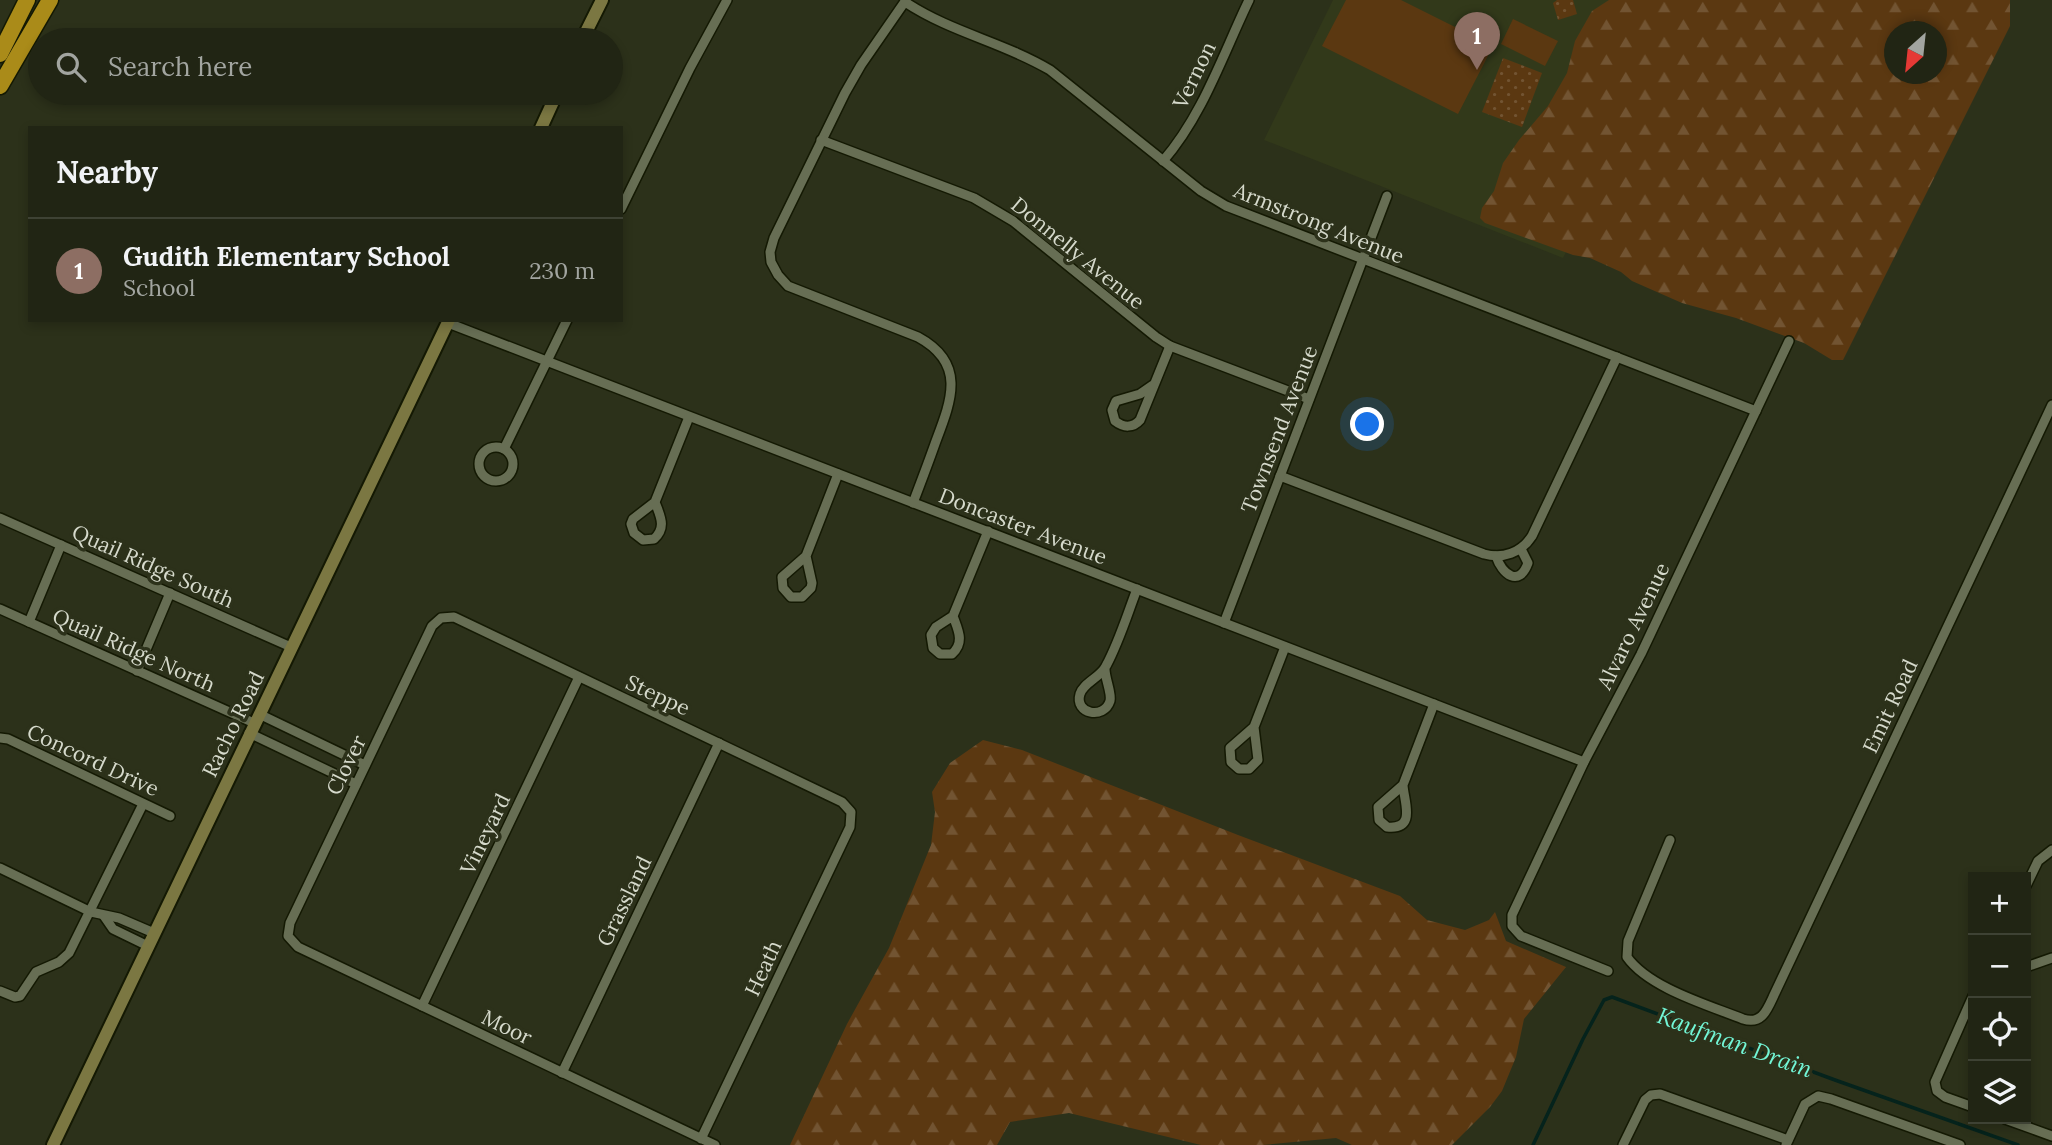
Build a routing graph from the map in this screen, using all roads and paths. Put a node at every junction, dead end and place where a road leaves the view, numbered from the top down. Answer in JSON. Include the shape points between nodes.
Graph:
{"nodes":[{"id":1,"x":27,"y":0,"type":"edge"},
{"id":2,"x":50,"y":0,"type":"edge"},
{"id":3,"x":602,"y":0,"type":"edge"},
{"id":4,"x":727,"y":0,"type":"edge"},
{"id":5,"x":1249,"y":0,"type":"edge"},
{"id":6,"x":906,"y":1,"type":"edge"},
{"id":7,"x":34,"y":28,"type":"edge"},
{"id":8,"x":588,"y":28,"type":"edge"},
{"id":9,"x":28,"y":38,"type":"edge"},
{"id":10,"x":0,"y":54,"type":"edge"},
{"id":11,"x":0,"y":86,"type":"edge"},
{"id":12,"x":552,"y":105,"type":"edge"},
{"id":13,"x":542,"y":126,"type":"edge"},
{"id":14,"x":821,"y":140,"type":"junction"},
{"id":15,"x":1163,"y":161,"type":"junction"},
{"id":16,"x":1387,"y":196,"type":"dead end"},
{"id":17,"x":623,"y":205,"type":"edge"},
{"id":18,"x":1364,"y":260,"type":"junction"},
{"id":19,"x":449,"y":322,"type":"edge"},
{"id":20,"x":566,"y":322,"type":"edge"},
{"id":21,"x":1789,"y":341,"type":"dead end"},
{"id":22,"x":1170,"y":345,"type":"junction"},
{"id":23,"x":1616,"y":357,"type":"junction"},
{"id":24,"x":548,"y":362,"type":"junction"},
{"id":25,"x":1153,"y":385,"type":"junction"},
{"id":26,"x":1310,"y":399,"type":"junction"},
{"id":27,"x":2052,"y":405,"type":"edge"},
{"id":28,"x":1756,"y":411,"type":"junction"},
{"id":29,"x":689,"y":417,"type":"junction"},
{"id":30,"x":504,"y":449,"type":"junction"},
{"id":31,"x":838,"y":474,"type":"junction"},
{"id":32,"x":1280,"y":476,"type":"junction"},
{"id":33,"x":655,"y":502,"type":"dead end"},
{"id":34,"x":913,"y":503,"type":"junction"},
{"id":35,"x":0,"y":517,"type":"edge"},
{"id":36,"x":988,"y":531,"type":"junction"},
{"id":37,"x":61,"y":545,"type":"junction"},
{"id":38,"x":1521,"y":549,"type":"junction"},
{"id":39,"x":806,"y":556,"type":"junction"},
{"id":40,"x":1496,"y":556,"type":"junction"},
{"id":41,"x":1137,"y":589,"type":"junction"},
{"id":42,"x":170,"y":593,"type":"junction"},
{"id":43,"x":0,"y":610,"type":"edge"},
{"id":44,"x":954,"y":615,"type":"dead end"},
{"id":45,"x":446,"y":616,"type":"joint"},
{"id":46,"x":29,"y":622,"type":"junction"},
{"id":47,"x":1224,"y":623,"type":"junction"},
{"id":48,"x":291,"y":647,"type":"junction"},
{"id":49,"x":1285,"y":647,"type":"junction"},
{"id":50,"x":1105,"y":669,"type":"junction"},
{"id":51,"x":136,"y":671,"type":"junction"},
{"id":52,"x":579,"y":677,"type":"junction"},
{"id":53,"x":1434,"y":704,"type":"junction"},
{"id":54,"x":254,"y":723,"type":"junction"},
{"id":55,"x":1254,"y":727,"type":"junction"},
{"id":56,"x":0,"y":738,"type":"edge"},
{"id":57,"x":719,"y":743,"type":"junction"},
{"id":58,"x":1584,"y":762,"type":"junction"},
{"id":59,"x":365,"y":765,"type":"junction"},
{"id":60,"x":356,"y":783,"type":"junction"},
{"id":61,"x":1403,"y":785,"type":"junction"},
{"id":62,"x":143,"y":804,"type":"junction"},
{"id":63,"x":851,"y":812,"type":"joint"},
{"id":64,"x":170,"y":816,"type":"dead end"},
{"id":65,"x":1670,"y":840,"type":"dead end"},
{"id":66,"x":2052,"y":849,"type":"edge"},
{"id":67,"x":0,"y":868,"type":"edge"},
{"id":68,"x":2031,"y":876,"type":"edge"},
{"id":69,"x":91,"y":912,"type":"junction"},
{"id":70,"x":104,"y":916,"type":"junction"},
{"id":71,"x":154,"y":933,"type":"junction"},
{"id":72,"x":288,"y":936,"type":"joint"},
{"id":73,"x":148,"y":946,"type":"junction"},
{"id":74,"x":2052,"y":958,"type":"edge"},
{"id":75,"x":2031,"y":965,"type":"edge"},
{"id":76,"x":1608,"y":971,"type":"dead end"},
{"id":77,"x":0,"y":991,"type":"edge"},
{"id":78,"x":1972,"y":998,"type":"edge"},
{"id":79,"x":422,"y":1006,"type":"junction"},
{"id":80,"x":562,"y":1073,"type":"junction"},
{"id":81,"x":1968,"y":1105,"type":"edge"},
{"id":82,"x":2019,"y":1124,"type":"edge"},
{"id":83,"x":2052,"y":1136,"type":"edge"},
{"id":84,"x":701,"y":1139,"type":"junction"},
{"id":85,"x":1787,"y":1143,"type":"edge"},
{"id":86,"x":52,"y":1145,"type":"edge"},
{"id":87,"x":715,"y":1145,"type":"edge"},
{"id":88,"x":1623,"y":1145,"type":"edge"},
{"id":89,"x":1960,"y":1145,"type":"edge"}],
"edges":[{"from":1,"to":10,"type":"highway"},
{"from":2,"to":7,"type":"highway"},
{"from":3,"to":8,"type":"street"},
{"from":4,"to":17,"type":"street"},
{"from":5,"to":15,"type":"street","name":"Vernon","via":[[1194,117]]},
{"from":6,"to":14,"type":"street","via":[[861,65]]},
{"from":6,"to":15,"type":"street","name":"Armstrong Avenue","via":[[941,24],[1050,70]]},
{"from":9,"to":11,"type":"highway"},
{"from":12,"to":13,"type":"street"},
{"from":14,"to":22,"type":"street","name":"Donnelly Avenue","via":[[993,207]]},
{"from":14,"to":34,"type":"street","via":[[774,238],[771,262],[788,286],[918,337],[942,356],[951,373],[951,401]]},
{"from":15,"to":18,"type":"street","name":"Armstrong Avenue","via":[[1226,206]]},
{"from":16,"to":18,"type":"street","name":"Townsend Avenue"},
{"from":18,"to":23,"type":"street","name":"Armstrong Avenue"},
{"from":18,"to":26,"type":"street","name":"Townsend Avenue"},
{"from":19,"to":24,"type":"street","name":"Doncaster Avenue"},
{"from":19,"to":48,"type":"street","name":"Racho Road"},
{"from":20,"to":24,"type":"street"},
{"from":21,"to":28,"type":"street","name":"Alvaro Avenue"},
{"from":22,"to":25,"type":"street"},
{"from":22,"to":26,"type":"street","name":"Donnelly Avenue"},
{"from":23,"to":28,"type":"street","name":"Armstrong Avenue"},
{"from":23,"to":38,"type":"street","via":[[1532,536]]},
{"from":24,"to":29,"type":"street","name":"Doncaster Avenue"},
{"from":24,"to":30,"type":"street"},
{"from":25,"to":25,"type":"street","via":[[1116,401],[1112,410],[1115,421],[1126,427],[1137,424]]},
{"from":26,"to":32,"type":"street","name":"Townsend Avenue"},
{"from":27,"to":65,"type":"street","name":"Emit Road","via":[[1759,1020],[1743,1019],[1662,985],[1626,957]]},
{"from":28,"to":58,"type":"street","name":"Alvaro Avenue","via":[[1641,654]]},
{"from":29,"to":31,"type":"street","name":"Doncaster Avenue"},
{"from":29,"to":33,"type":"street"},
{"from":30,"to":30,"type":"street","via":[[486,450],[479,459],[481,473],[491,481],[506,479],[513,470],[513,457]]},
{"from":31,"to":34,"type":"street","name":"Doncaster Avenue"},
{"from":31,"to":39,"type":"street"},
{"from":32,"to":40,"type":"street"},
{"from":32,"to":47,"type":"street","name":"Townsend Avenue"},
{"from":34,"to":36,"type":"street","name":"Doncaster Avenue"},
{"from":35,"to":37,"type":"street","name":"Quail Ridge South"},
{"from":36,"to":41,"type":"street","name":"Doncaster Avenue"},
{"from":36,"to":44,"type":"street"},
{"from":37,"to":42,"type":"street","name":"Quail Ridge South"},
{"from":37,"to":46,"type":"street"},
{"from":38,"to":40,"type":"street"},
{"from":38,"to":40,"type":"street","via":[[1528,563],[1518,576],[1502,570]]},
{"from":39,"to":39,"type":"street","via":[[782,577],[783,588],[791,597],[802,597],[811,588]]},
{"from":41,"to":47,"type":"street","name":"Doncaster Avenue"},
{"from":41,"to":50,"type":"street"},
{"from":42,"to":48,"type":"street","name":"Quail Ridge South"},
{"from":42,"to":51,"type":"street"},
{"from":43,"to":46,"type":"street","name":"Quail Ridge North"},
{"from":45,"to":52,"type":"street","name":"Steppe"},
{"from":45,"to":59,"type":"street","name":"Clover","via":[[432,626]]},
{"from":46,"to":51,"type":"street","name":"Quail Ridge North"},
{"from":47,"to":49,"type":"street","name":"Doncaster Avenue"},
{"from":48,"to":54,"type":"street","name":"Racho Road"},
{"from":49,"to":53,"type":"street","name":"Doncaster Avenue"},
{"from":49,"to":55,"type":"street"},
{"from":50,"to":50,"type":"street","via":[[1082,689],[1079,699],[1091,713],[1102,711],[1111,697]]},
{"from":51,"to":54,"type":"street","name":"Quail Ridge North"},
{"from":52,"to":57,"type":"street","name":"Steppe"},
{"from":52,"to":79,"type":"street","name":"Vineyard"},
{"from":53,"to":58,"type":"street","name":"Doncaster Avenue"},
{"from":53,"to":61,"type":"street"},
{"from":54,"to":59,"type":"street"},
{"from":54,"to":60,"type":"street"},
{"from":54,"to":71,"type":"street","name":"Racho Road"},
{"from":55,"to":55,"type":"street","via":[[1230,748],[1231,762],[1239,769],[1249,769],[1258,760]]},
{"from":56,"to":62,"type":"street","name":"Concord Drive"},
{"from":57,"to":63,"type":"street","name":"Steppe","via":[[842,802]]},
{"from":57,"to":80,"type":"street","name":"Grassland"},
{"from":58,"to":76,"type":"street","name":"Alvaro Avenue","via":[[1512,915],[1512,926],[1521,936]]},
{"from":59,"to":60,"type":"street","name":"Clover"},
{"from":60,"to":72,"type":"street","name":"Clover"},
{"from":61,"to":61,"type":"street","via":[[1378,807],[1379,820],[1387,827],[1405,821]]},
{"from":62,"to":64,"type":"street","name":"Concord Drive"},
{"from":62,"to":69,"type":"street"},
{"from":63,"to":84,"type":"street","name":"Heath","via":[[850,827]]},
{"from":66,"to":68,"type":"street","via":[[2038,861]]},
{"from":67,"to":69,"type":"street"},
{"from":69,"to":70,"type":"street"},
{"from":69,"to":77,"type":"street","via":[[64,959],[36,972],[20,996]]},
{"from":70,"to":71,"type":"street"},
{"from":70,"to":73,"type":"street","via":[[113,929]]},
{"from":71,"to":73,"type":"street","name":"Racho Road"},
{"from":72,"to":79,"type":"street","name":"Moor","via":[[298,947]]},
{"from":73,"to":86,"type":"street","name":"Racho Road"},
{"from":74,"to":75,"type":"street"},
{"from":78,"to":81,"type":"street","via":[[1936,1077],[1937,1091]]},
{"from":79,"to":80,"type":"street","name":"Moor"},
{"from":80,"to":84,"type":"street","name":"Moor"},
{"from":82,"to":83,"type":"street"},
{"from":84,"to":87,"type":"street","name":"Moor"},
{"from":85,"to":88,"type":"street","via":[[1660,1094],[1645,1100]]},
{"from":85,"to":89,"type":"street","via":[[1805,1104],[1818,1096]]}]}
